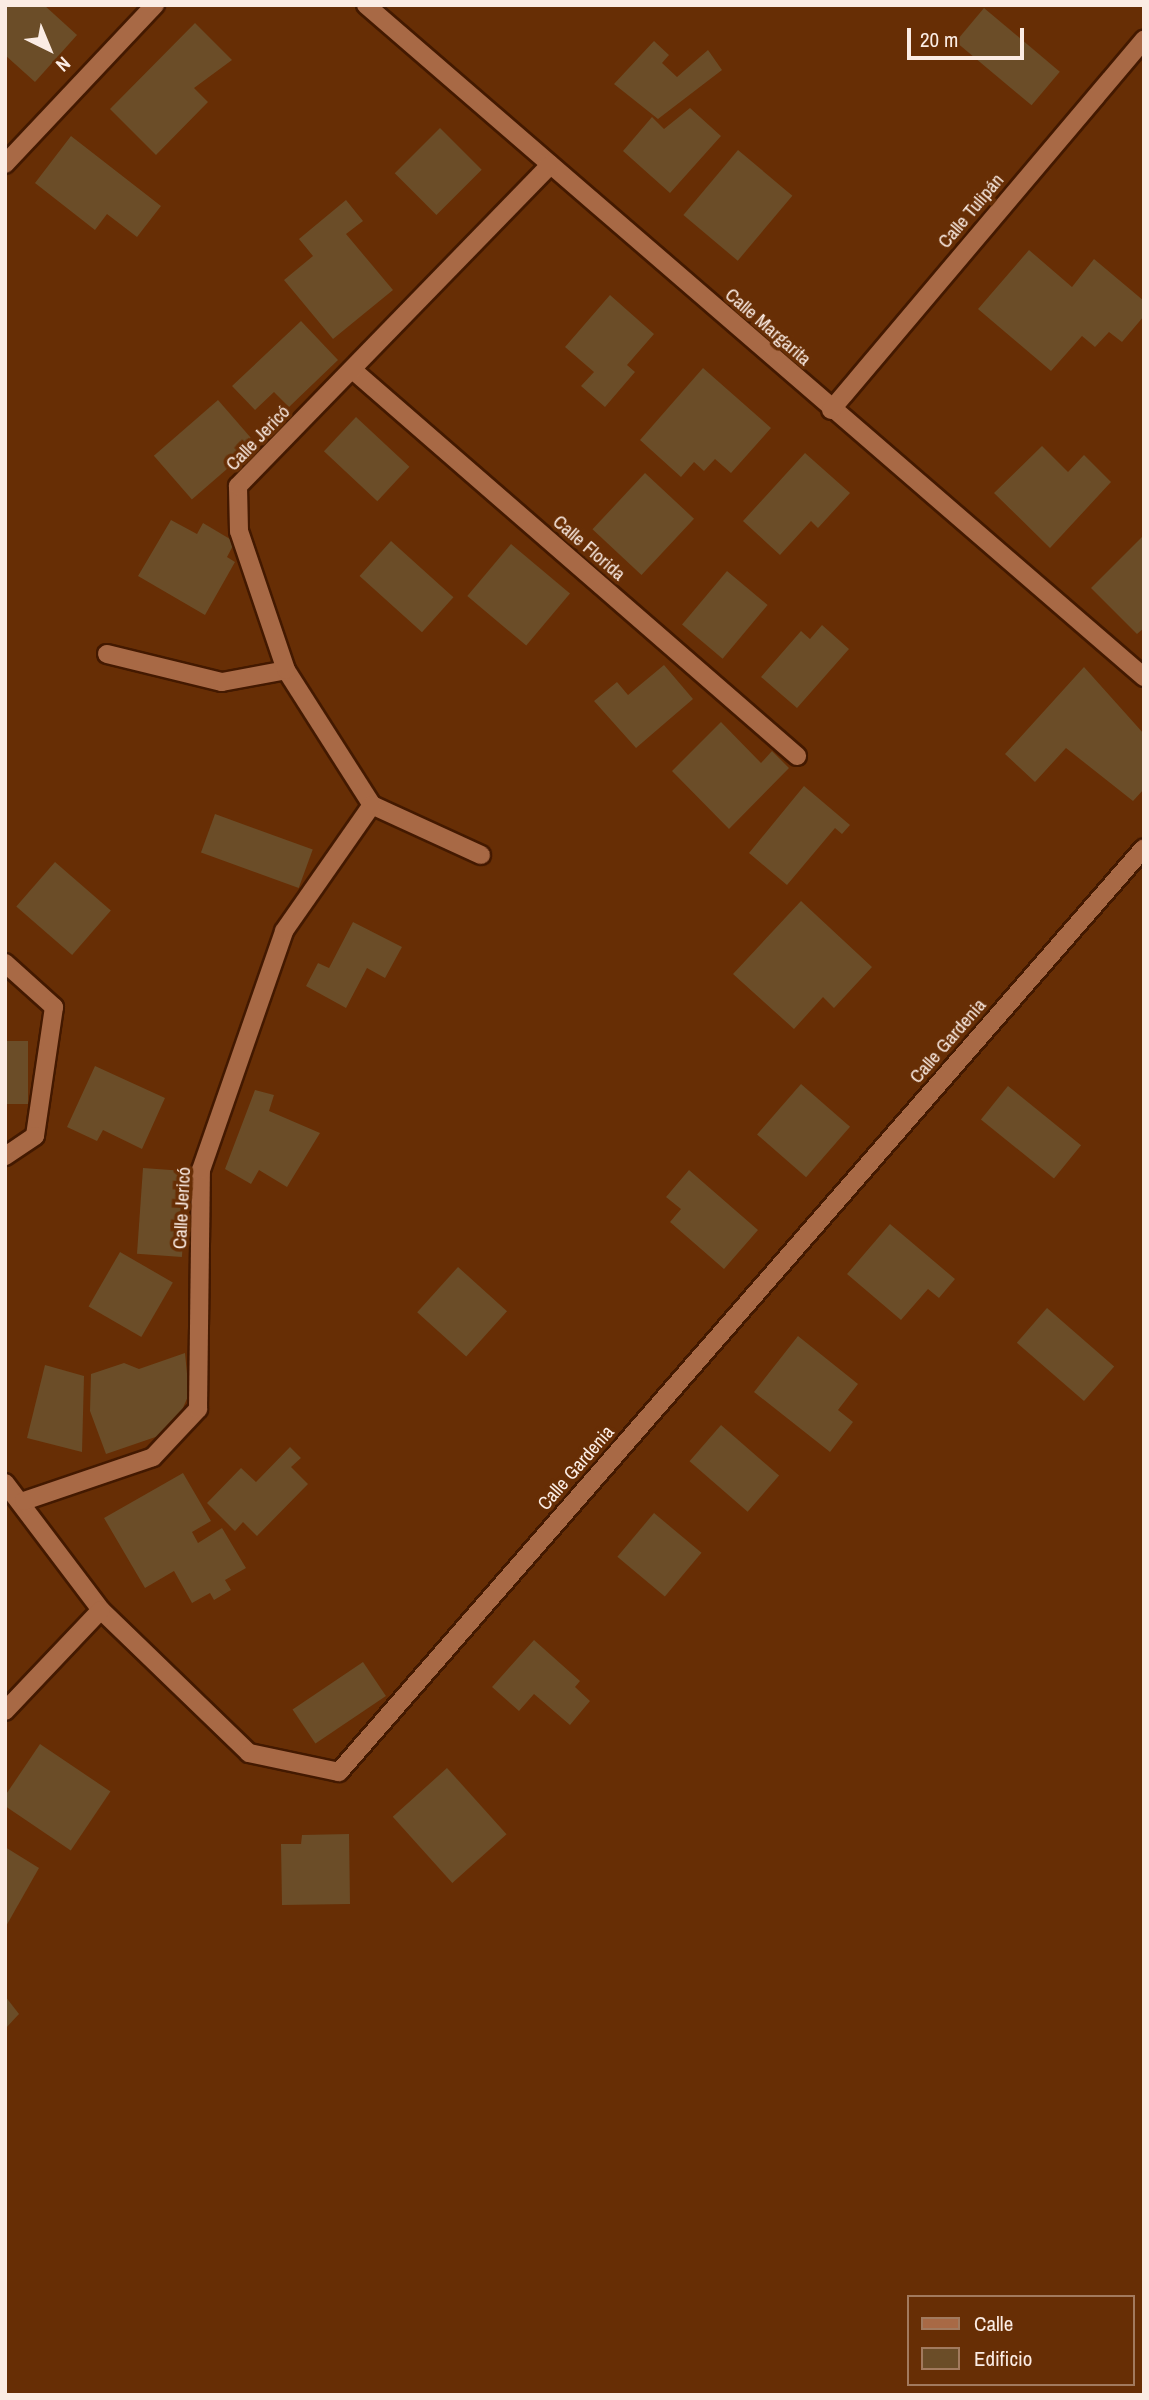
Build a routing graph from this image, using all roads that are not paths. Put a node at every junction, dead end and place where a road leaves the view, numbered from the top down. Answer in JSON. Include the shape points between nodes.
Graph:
{"nodes":[{"id":1,"x":155,"y":5,"type":"edge"},
{"id":2,"x":366,"y":5,"type":"edge"},
{"id":3,"x":1144,"y":40,"type":"edge"},
{"id":4,"x":5,"y":164,"type":"edge"},
{"id":5,"x":550,"y":165,"type":"junction"},
{"id":6,"x":354,"y":371,"type":"junction"},
{"id":7,"x":831,"y":410,"type":"junction"},
{"id":8,"x":107,"y":654,"type":"dead end"},
{"id":9,"x":286,"y":670,"type":"junction"},
{"id":10,"x":1144,"y":677,"type":"edge"},
{"id":11,"x":797,"y":756,"type":"dead end"},
{"id":12,"x":372,"y":805,"type":"junction"},
{"id":13,"x":1144,"y":848,"type":"edge"},
{"id":14,"x":481,"y":856,"type":"dead end"},
{"id":15,"x":5,"y":963,"type":"edge"},
{"id":16,"x":5,"y":1156,"type":"edge"},
{"id":17,"x":5,"y":1483,"type":"edge"},
{"id":18,"x":24,"y":1501,"type":"junction"},
{"id":19,"x":101,"y":1610,"type":"junction"},
{"id":20,"x":5,"y":1711,"type":"edge"}],
"edges":[{"from":1,"to":4,"type":"street"},
{"from":2,"to":5,"type":"street","name":"Calle Margarita"},
{"from":3,"to":7,"type":"street","name":"Calle Tulipán"},
{"from":5,"to":6,"type":"street","name":"Calle Jericó"},
{"from":5,"to":7,"type":"street","name":"Calle Margarita"},
{"from":6,"to":9,"type":"street","name":"Calle Jericó","via":[[238,486],[239,531]]},
{"from":6,"to":11,"type":"street","name":"Calle Florida"},
{"from":7,"to":10,"type":"street","name":"Calle Margarita"},
{"from":8,"to":9,"type":"street","via":[[222,682]]},
{"from":9,"to":12,"type":"street","name":"Calle Jericó"},
{"from":12,"to":14,"type":"street"},
{"from":12,"to":18,"type":"street","name":"Calle Jericó","via":[[284,931],[201,1170],[198,1409],[153,1457]]},
{"from":13,"to":19,"type":"street","name":"Calle Gardenia","via":[[339,1772],[249,1753]]},
{"from":15,"to":16,"type":"street","via":[[54,1007],[35,1136]]},
{"from":17,"to":18,"type":"street","name":"Calle Gardenia"},
{"from":18,"to":19,"type":"street","name":"Calle Gardenia"},
{"from":19,"to":20,"type":"street"}]}
